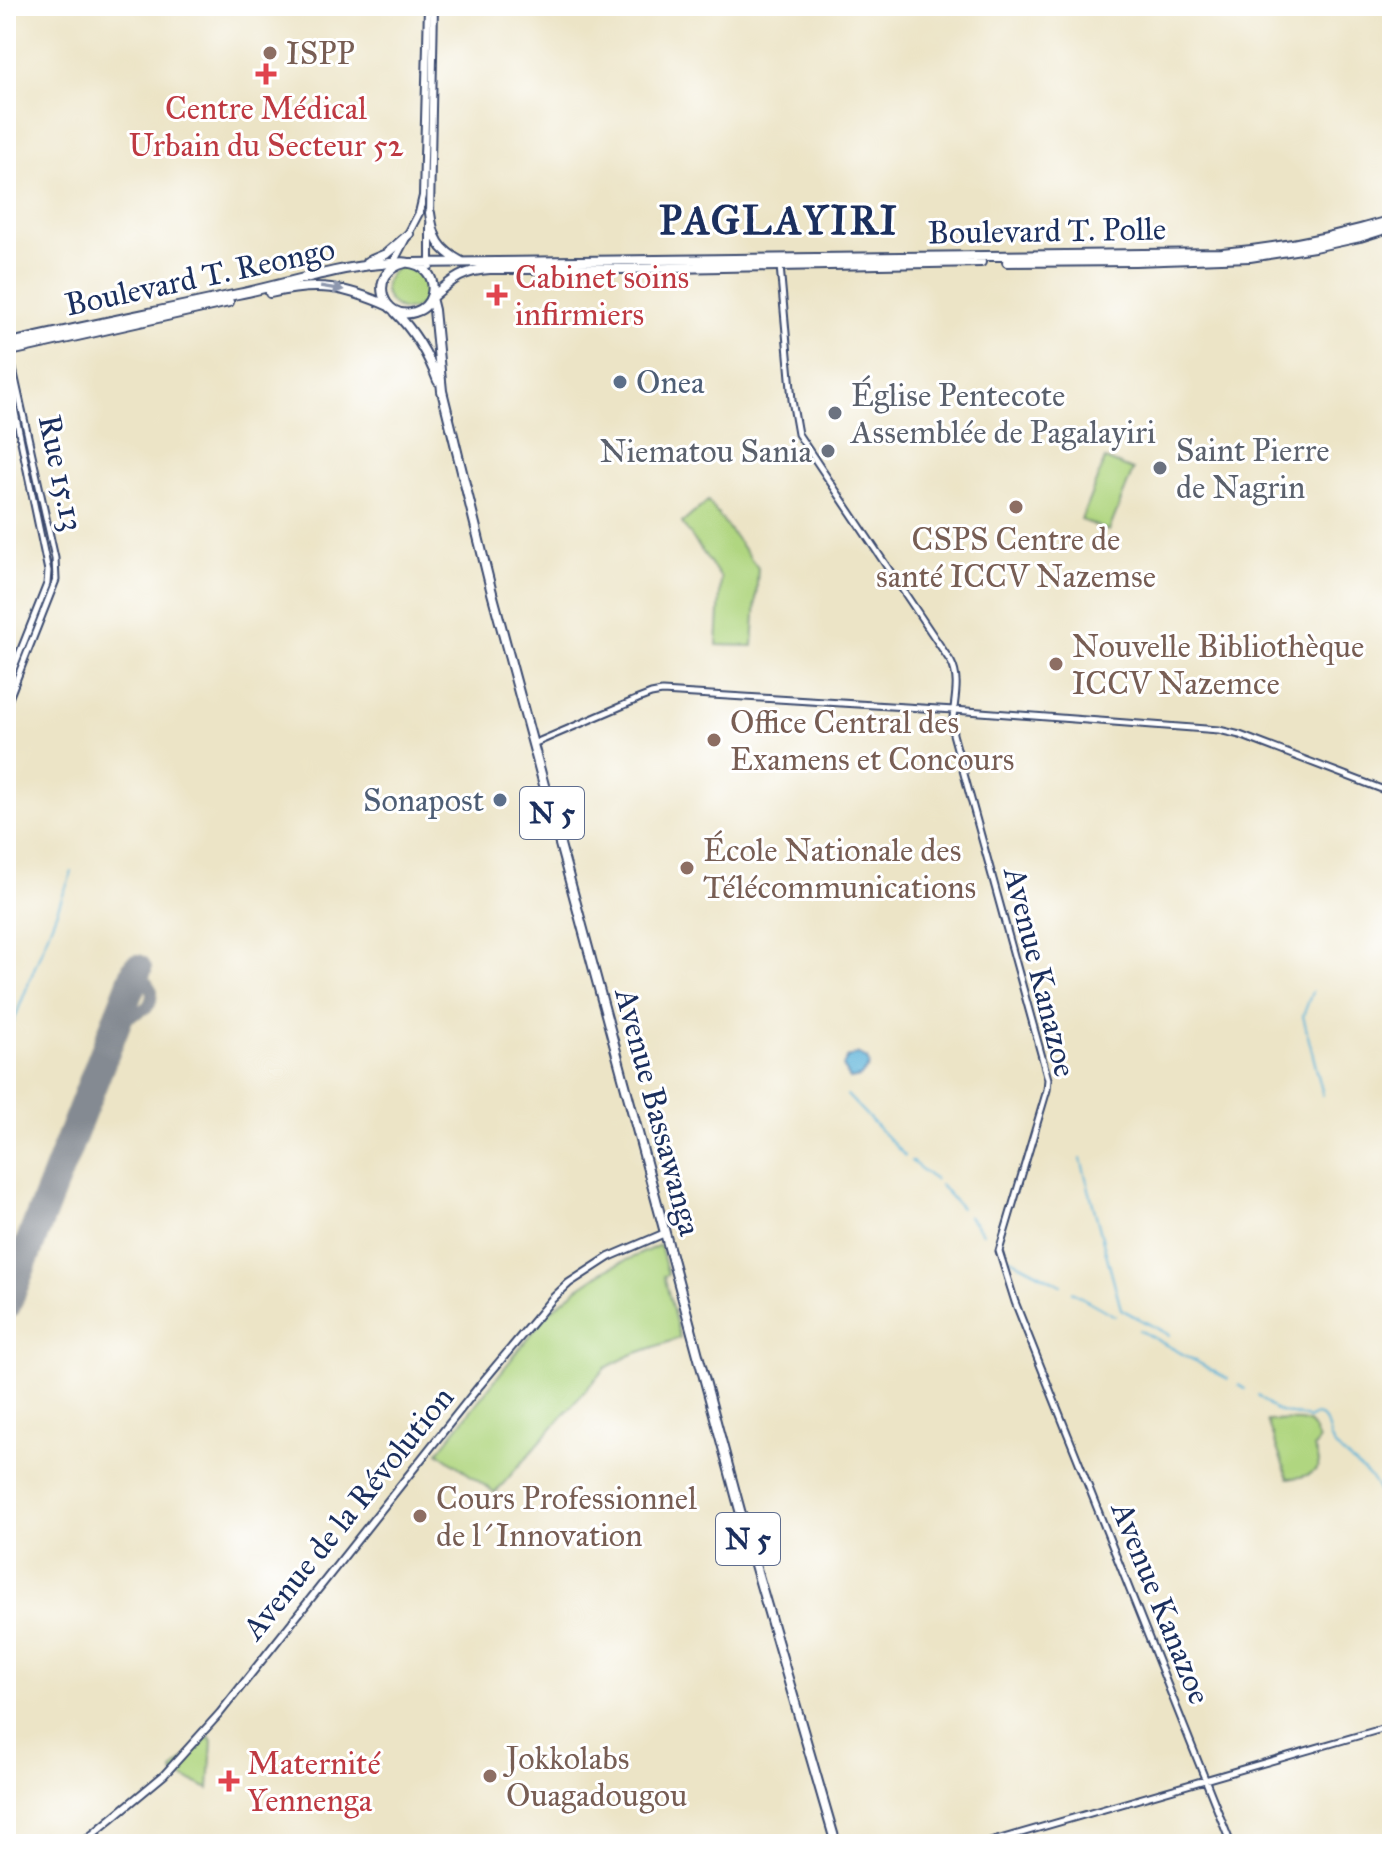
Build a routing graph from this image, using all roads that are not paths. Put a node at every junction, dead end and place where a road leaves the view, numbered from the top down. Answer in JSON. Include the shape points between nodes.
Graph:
{"nodes":[{"id":1,"x":428,"y":6,"type":"edge"},
{"id":2,"x":434,"y":6,"type":"edge"},
{"id":3,"x":430,"y":213,"type":"junction"},
{"id":4,"x":1392,"y":220,"type":"edge"},
{"id":5,"x":1392,"y":227,"type":"edge"},
{"id":6,"x":409,"y":234,"type":"junction"},
{"id":7,"x":384,"y":259,"type":"junction"},
{"id":8,"x":429,"y":262,"type":"junction"},
{"id":9,"x":780,"y":262,"type":"junction"},
{"id":10,"x":393,"y":263,"type":"junction"},
{"id":11,"x":408,"y":263,"type":"junction"},
{"id":12,"x":466,"y":264,"type":"junction"},
{"id":13,"x":387,"y":273,"type":"junction"},
{"id":14,"x":430,"y":277,"type":"junction"},
{"id":15,"x":431,"y":298,"type":"junction"},
{"id":16,"x":390,"y":307,"type":"junction"},
{"id":17,"x":7,"y":349,"type":"edge"},
{"id":18,"x":6,"y":362,"type":"edge"},
{"id":19,"x":6,"y":369,"type":"edge"},
{"id":20,"x":442,"y":391,"type":"junction"},
{"id":21,"x":6,"y":687,"type":"edge"},
{"id":22,"x":6,"y":706,"type":"edge"},
{"id":23,"x":954,"y":710,"type":"junction"},
{"id":24,"x":533,"y":744,"type":"junction"},
{"id":25,"x":1392,"y":793,"type":"edge"},
{"id":26,"x":665,"y":1233,"type":"junction"},
{"id":27,"x":1392,"y":1726,"type":"edge"},
{"id":28,"x":1205,"y":1781,"type":"junction"},
{"id":29,"x":81,"y":1844,"type":"edge"},
{"id":30,"x":836,"y":1844,"type":"edge"},
{"id":31,"x":983,"y":1844,"type":"edge"},
{"id":32,"x":1231,"y":1844,"type":"edge"}],
"edges":[{"from":1,"to":6,"type":"main road","via":[[423,196]]},
{"from":2,"to":3,"type":"main road"},
{"from":3,"to":8,"type":"main road"},
{"from":3,"to":12,"type":"highway","via":[[438,242]]},
{"from":4,"to":9,"type":"highway","name":"Boulevard T. Polle","via":[[1317,240],[1222,253]]},
{"from":5,"to":9,"type":"highway","name":"Boulevard T. Polle","via":[[1250,257]]},
{"from":6,"to":7,"type":"highway"},
{"from":6,"to":10,"type":"main road"},
{"from":7,"to":10,"type":"highway","name":"Boulevard T. Reongo"},
{"from":7,"to":17,"type":"highway","name":"Boulevard T. Reongo","via":[[17,342]]},
{"from":8,"to":11,"type":"highway","name":"Boulevard T. Polle"},
{"from":8,"to":12,"type":"highway","name":"Boulevard T. Polle"},
{"from":8,"to":14,"type":"main road"},
{"from":9,"to":12,"type":"highway","name":"Boulevard T. Polle"},
{"from":9,"to":15,"type":"highway","name":"Boulevard T. Polle","via":[[478,269],[459,276]]},
{"from":9,"to":23,"type":"street","name":"Avenue Kanazoe","via":[[795,428],[954,668]]},
{"from":10,"to":11,"type":"highway","name":"Boulevard T. Reongo"},
{"from":10,"to":13,"type":"main road"},
{"from":11,"to":13,"type":"highway"},
{"from":11,"to":14,"type":"highway"},
{"from":13,"to":16,"type":"highway","via":[[382,292]]},
{"from":14,"to":15,"type":"highway","number":"N 5"},
{"from":15,"to":16,"type":"highway","number":"N 5","via":[[413,313]]},
{"from":15,"to":20,"type":"highway","name":"Avenue Bassawanga","number":"N 5"},
{"from":17,"to":16,"type":"highway","number":"N 5","one_way":true,"via":[[300,287],[345,290]]},
{"from":16,"to":20,"type":"highway","name":"Avenue Bassawanga","number":"N 5","via":[[420,341]]},
{"from":17,"to":18,"type":"street"},
{"from":17,"to":22,"type":"street","name":"Rue 15.13","via":[[56,580]]},
{"from":19,"to":21,"type":"street","name":"Rue 15.13","via":[[48,571]]},
{"from":20,"to":24,"type":"highway","name":"Avenue Bassawanga","number":"N 5"},
{"from":23,"to":24,"type":"street","via":[[655,693]]},
{"from":23,"to":25,"type":"street","via":[[1227,731]]},
{"from":23,"to":28,"type":"street","name":"Avenue Kanazoe","via":[[953,734],[1048,1079],[999,1251]]},
{"from":24,"to":26,"type":"highway","name":"Avenue Bassawanga","number":"N 5"},
{"from":26,"to":29,"type":"main road","name":"Avenue de la Révolution","via":[[609,1257],[552,1299],[220,1713],[164,1775]]},
{"from":26,"to":30,"type":"highway","name":"Avenue Bassawanga","number":"N 5"},
{"from":27,"to":28,"type":"street"},
{"from":28,"to":31,"type":"street"},
{"from":28,"to":32,"type":"street","name":"Avenue Kanazoe"}]}
